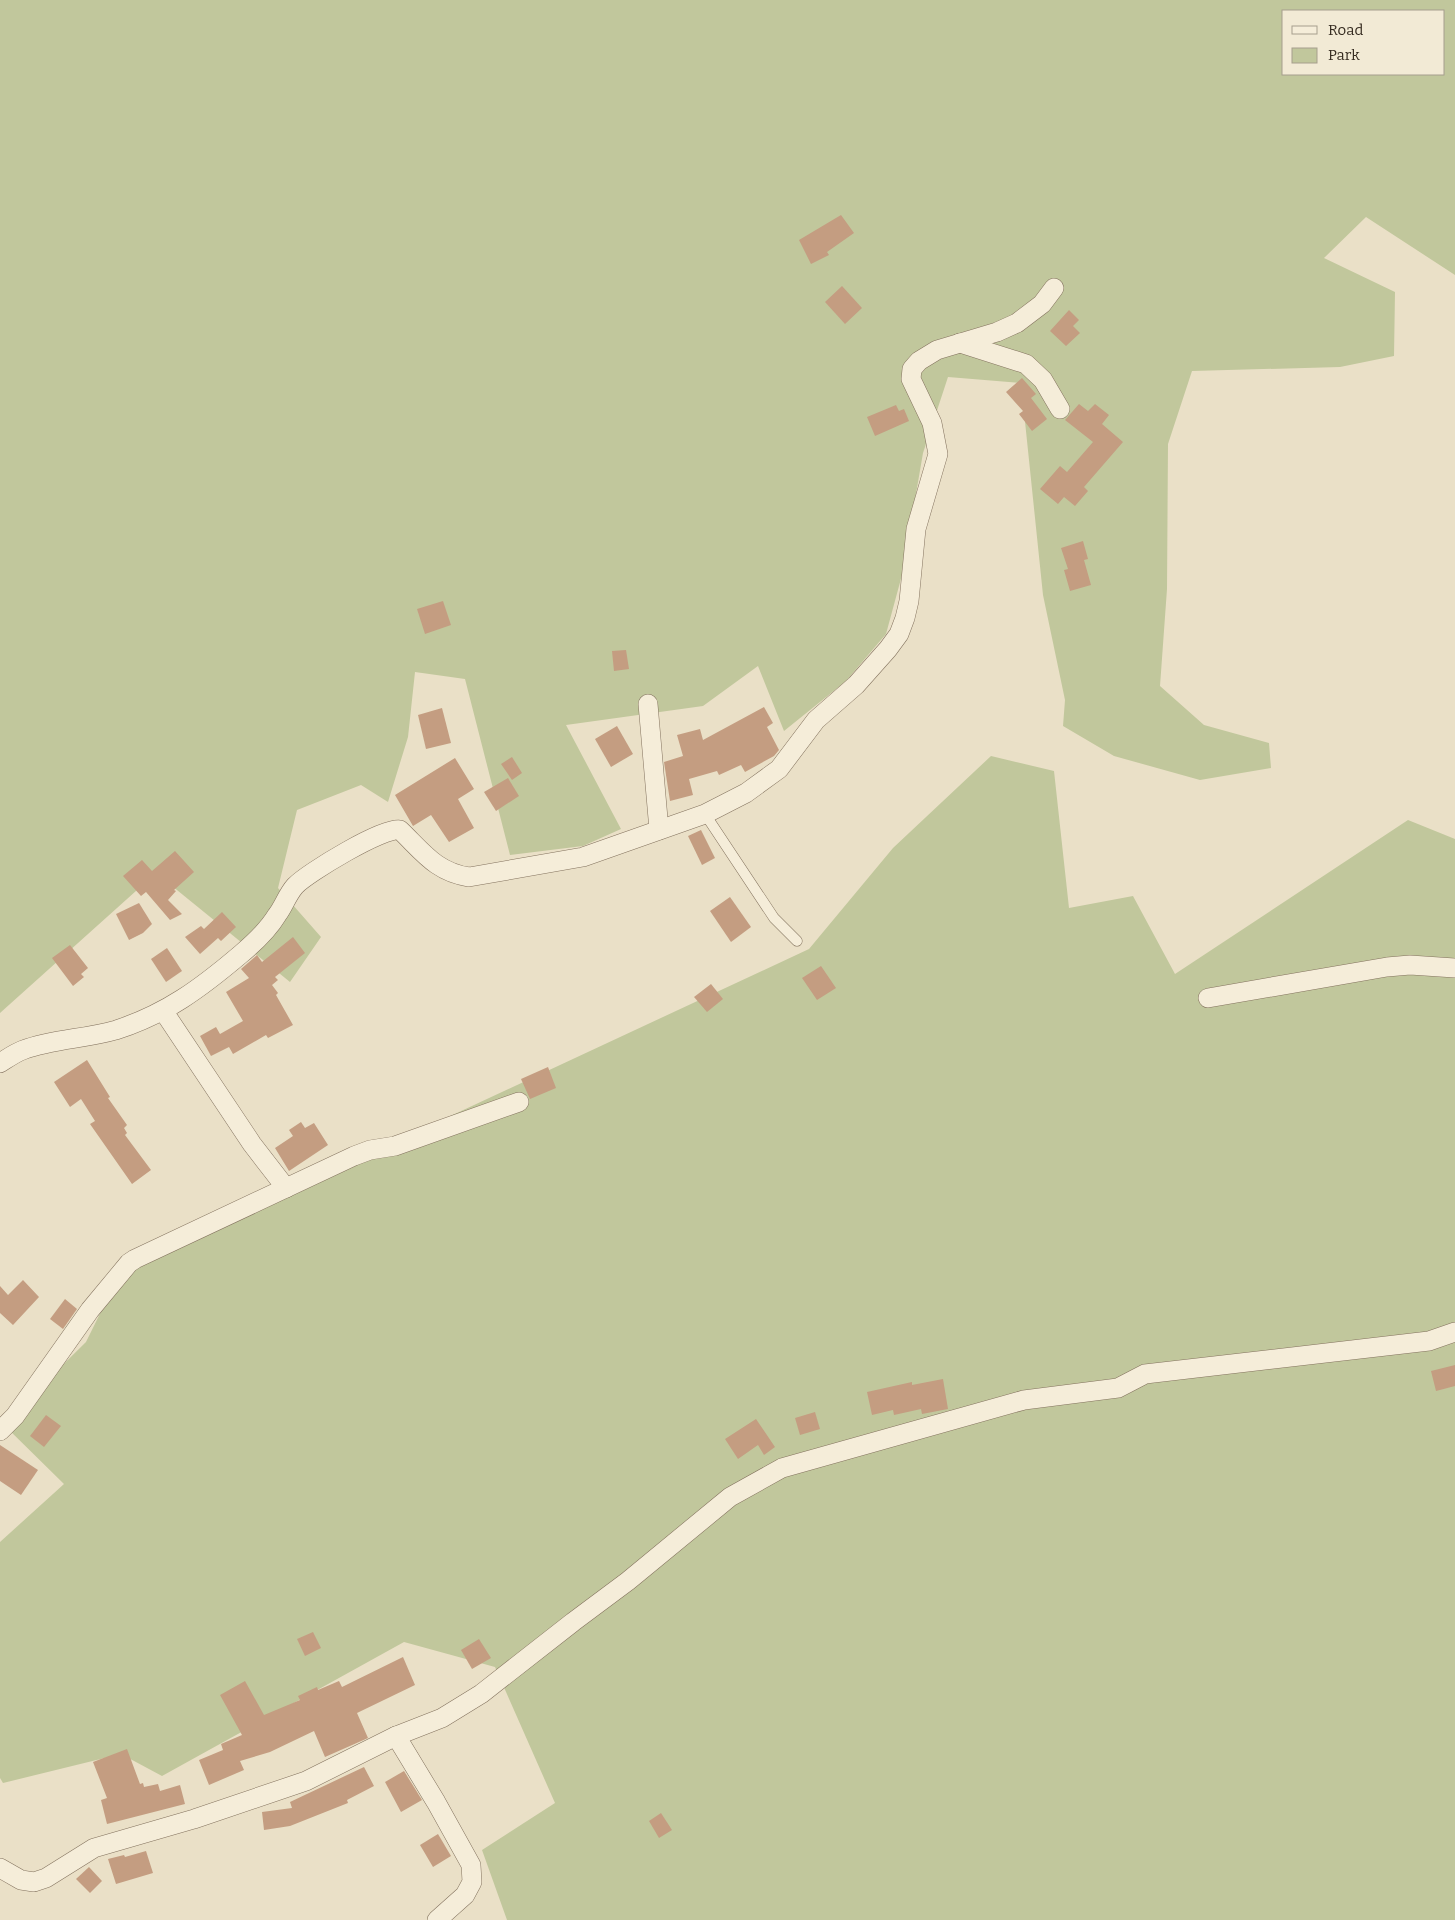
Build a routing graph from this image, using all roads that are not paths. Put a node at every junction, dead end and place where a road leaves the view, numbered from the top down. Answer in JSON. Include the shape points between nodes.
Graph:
{"nodes":[{"id":1,"x":1054,"y":288,"type":"dead end"},
{"id":2,"x":956,"y":343,"type":"junction"},
{"id":3,"x":1060,"y":410,"type":"dead end"},
{"id":4,"x":648,"y":704,"type":"dead end"},
{"id":5,"x":705,"y":814,"type":"junction"},
{"id":6,"x":659,"y":830,"type":"junction"},
{"id":7,"x":797,"y":941,"type":"dead end"},
{"id":8,"x":1455,"y":968,"type":"edge"},
{"id":9,"x":1208,"y":998,"type":"dead end"},
{"id":10,"x":164,"y":1012,"type":"junction"},
{"id":11,"x":0,"y":1062,"type":"edge"},
{"id":12,"x":519,"y":1102,"type":"dead end"},
{"id":13,"x":286,"y":1188,"type":"junction"},
{"id":14,"x":1455,"y":1332,"type":"edge"},
{"id":15,"x":0,"y":1431,"type":"edge"},
{"id":16,"x":396,"y":1736,"type":"junction"},
{"id":17,"x":0,"y":1868,"type":"edge"},
{"id":18,"x":437,"y":1920,"type":"edge"}],
"edges":[{"from":1,"to":2,"type":"street","via":[[1042,304],[1017,324]]},
{"from":2,"to":3,"type":"street","via":[[1026,364],[1042,380]]},
{"from":2,"to":5,"type":"street","via":[[919,360],[912,368],[911,379],[932,423],[938,454],[916,529],[910,602],[899,634],[856,685],[816,720],[778,769],[746,792]]},
{"from":4,"to":6,"type":"street"},
{"from":5,"to":6,"type":"street"},
{"from":5,"to":7,"type":"lane","via":[[774,918]]},
{"from":6,"to":10,"type":"street","via":[[583,857],[469,877],[438,867],[400,830],[392,829],[303,878],[293,888],[278,915],[243,952],[199,989]]},
{"from":8,"to":9,"type":"street","via":[[1386,966]]},
{"from":10,"to":11,"type":"street","via":[[81,1039],[37,1045]]},
{"from":10,"to":13,"type":"street","via":[[252,1144]]},
{"from":12,"to":13,"type":"street","via":[[395,1146],[370,1150]]},
{"from":13,"to":15,"type":"street","via":[[129,1263],[90,1310],[15,1416]]},
{"from":14,"to":16,"type":"street","via":[[1429,1342],[1145,1374],[1118,1388],[1024,1400],[782,1468],[730,1497],[628,1582],[481,1694],[442,1718]]},
{"from":16,"to":17,"type":"street","via":[[306,1780],[194,1819],[94,1848],[34,1882],[21,1880]]},
{"from":16,"to":18,"type":"street","via":[[471,1866],[472,1882],[465,1895]]}]}
